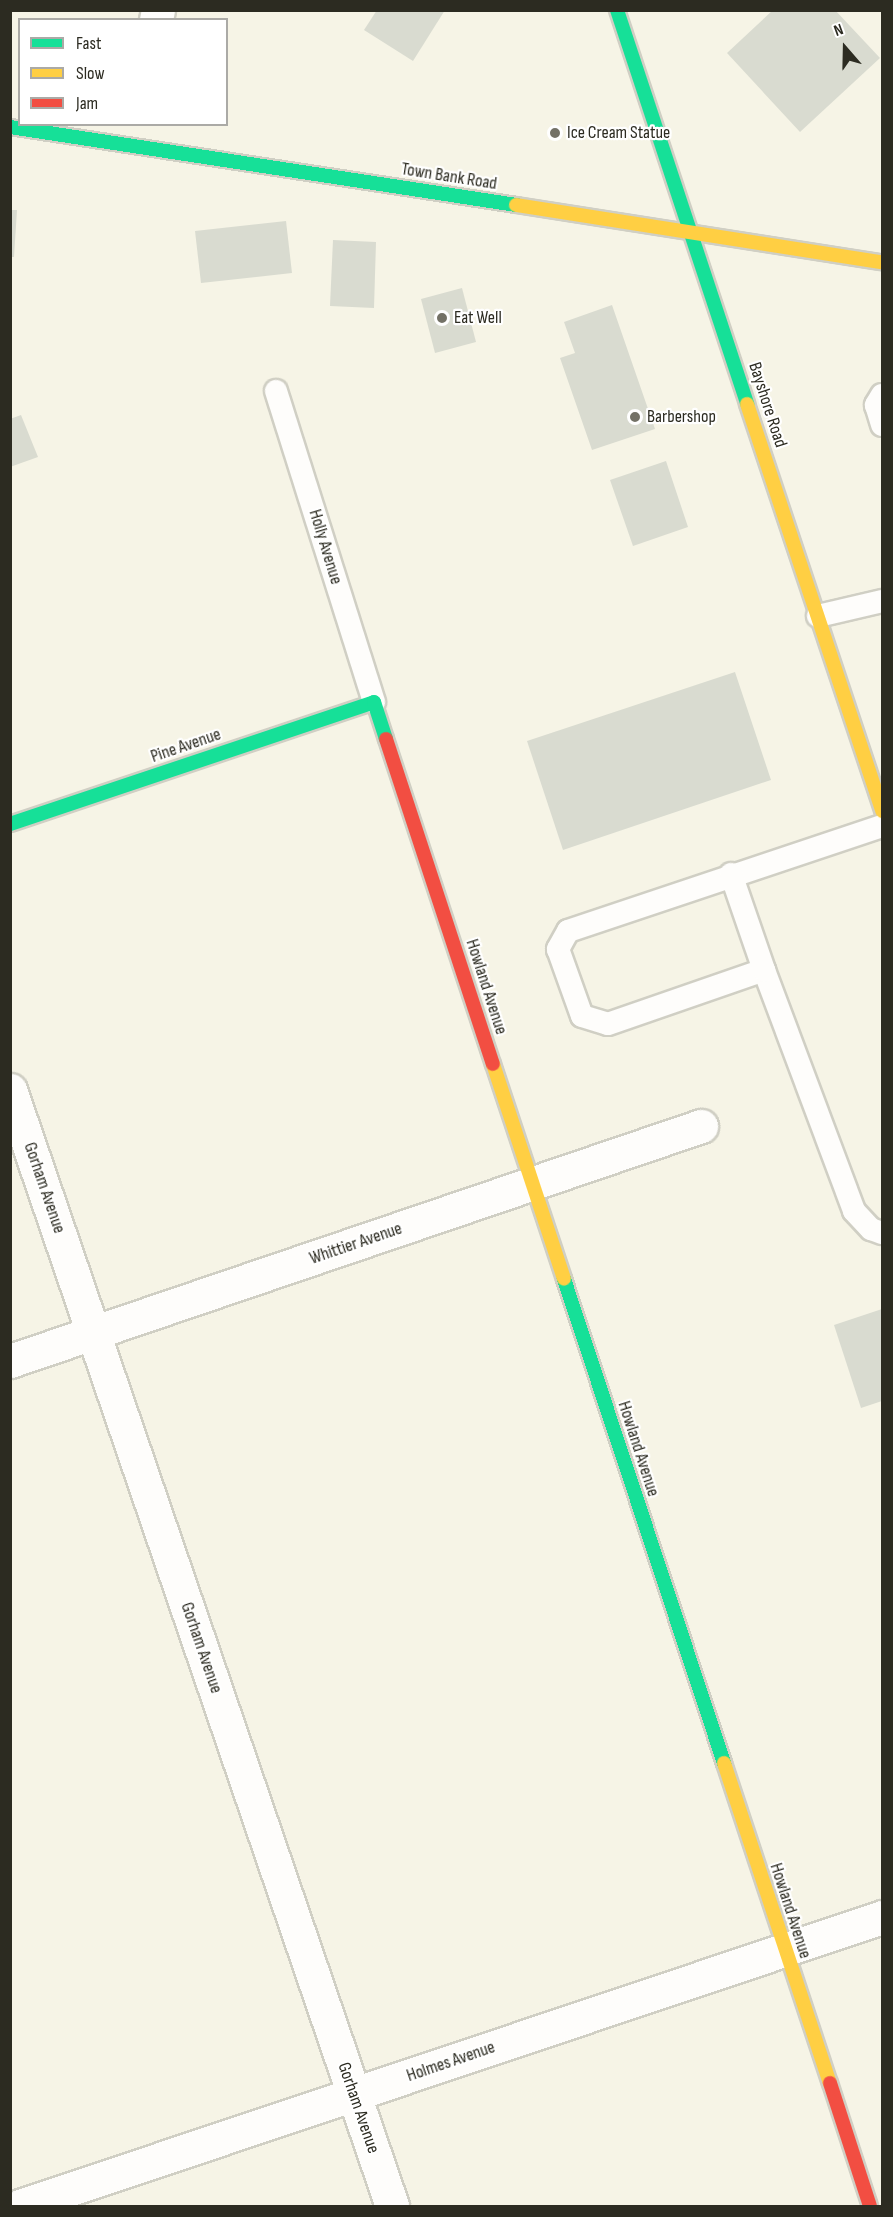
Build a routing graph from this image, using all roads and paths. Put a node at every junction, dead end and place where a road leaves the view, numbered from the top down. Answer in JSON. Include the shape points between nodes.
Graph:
{"nodes":[{"id":1,"x":617,"y":10,"type":"edge"},
{"id":2,"x":10,"y":127,"type":"edge"},
{"id":3,"x":134,"y":135,"type":"edge"},
{"id":4,"x":690,"y":232,"type":"junction"},
{"id":5,"x":882,"y":262,"type":"edge"},
{"id":6,"x":276,"y":391,"type":"dead end"},
{"id":7,"x":882,"y":396,"type":"edge"},
{"id":8,"x":882,"y":425,"type":"edge"},
{"id":9,"x":882,"y":602,"type":"edge"},
{"id":10,"x":818,"y":616,"type":"junction"},
{"id":11,"x":374,"y":702,"type":"junction"},
{"id":12,"x":882,"y":811,"type":"edge"},
{"id":13,"x":10,"y":824,"type":"edge"},
{"id":14,"x":882,"y":826,"type":"edge"},
{"id":15,"x":731,"y":874,"type":"junction"},
{"id":16,"x":764,"y":970,"type":"junction"},
{"id":17,"x":10,"y":1090,"type":"edge"},
{"id":18,"x":701,"y":1126,"type":"dead end"},
{"id":19,"x":532,"y":1184,"type":"junction"},
{"id":20,"x":882,"y":1233,"type":"edge"},
{"id":21,"x":93,"y":1333,"type":"junction"},
{"id":22,"x":10,"y":1361,"type":"edge"},
{"id":23,"x":882,"y":1917,"type":"edge"},
{"id":24,"x":784,"y":1950,"type":"junction"},
{"id":25,"x":354,"y":2094,"type":"junction"},
{"id":26,"x":20,"y":2206,"type":"edge"},
{"id":27,"x":392,"y":2206,"type":"edge"},
{"id":28,"x":870,"y":2206,"type":"edge"}],
"edges":[{"from":1,"to":4,"type":"street","name":"Bayshore Road"},
{"from":2,"to":3,"type":"street","name":"Town Bank Road"},
{"from":3,"to":4,"type":"street","name":"Town Bank Road"},
{"from":4,"to":5,"type":"street","name":"Town Bank Road"},
{"from":4,"to":10,"type":"street","name":"Bayshore Road"},
{"from":6,"to":11,"type":"lane","name":"Holly Avenue"},
{"from":7,"to":8,"type":"lane","via":[[876,405]]},
{"from":9,"to":10,"type":"lane"},
{"from":10,"to":12,"type":"street","name":"Bayshore Road"},
{"from":11,"to":13,"type":"street","name":"Pine Avenue"},
{"from":11,"to":19,"type":"street","name":"Howland Avenue"},
{"from":14,"to":15,"type":"lane"},
{"from":15,"to":16,"type":"lane"},
{"from":15,"to":16,"type":"lane","via":[[568,931],[558,949],[582,1016],[608,1024]]},
{"from":16,"to":20,"type":"lane","via":[[854,1211],[871,1229]]},
{"from":17,"to":21,"type":"street","name":"Gorham Avenue"},
{"from":18,"to":19,"type":"street","name":"Whittier Avenue"},
{"from":19,"to":21,"type":"street","name":"Whittier Avenue"},
{"from":19,"to":24,"type":"street","name":"Howland Avenue"},
{"from":21,"to":22,"type":"street","name":"Whittier Avenue"},
{"from":21,"to":25,"type":"street","name":"Gorham Avenue"},
{"from":23,"to":24,"type":"street","name":"Holmes Avenue"},
{"from":24,"to":25,"type":"street","name":"Holmes Avenue"},
{"from":24,"to":28,"type":"street","name":"Howland Avenue"},
{"from":25,"to":26,"type":"street","name":"Holmes Avenue"},
{"from":25,"to":27,"type":"street","name":"Gorham Avenue"}]}
